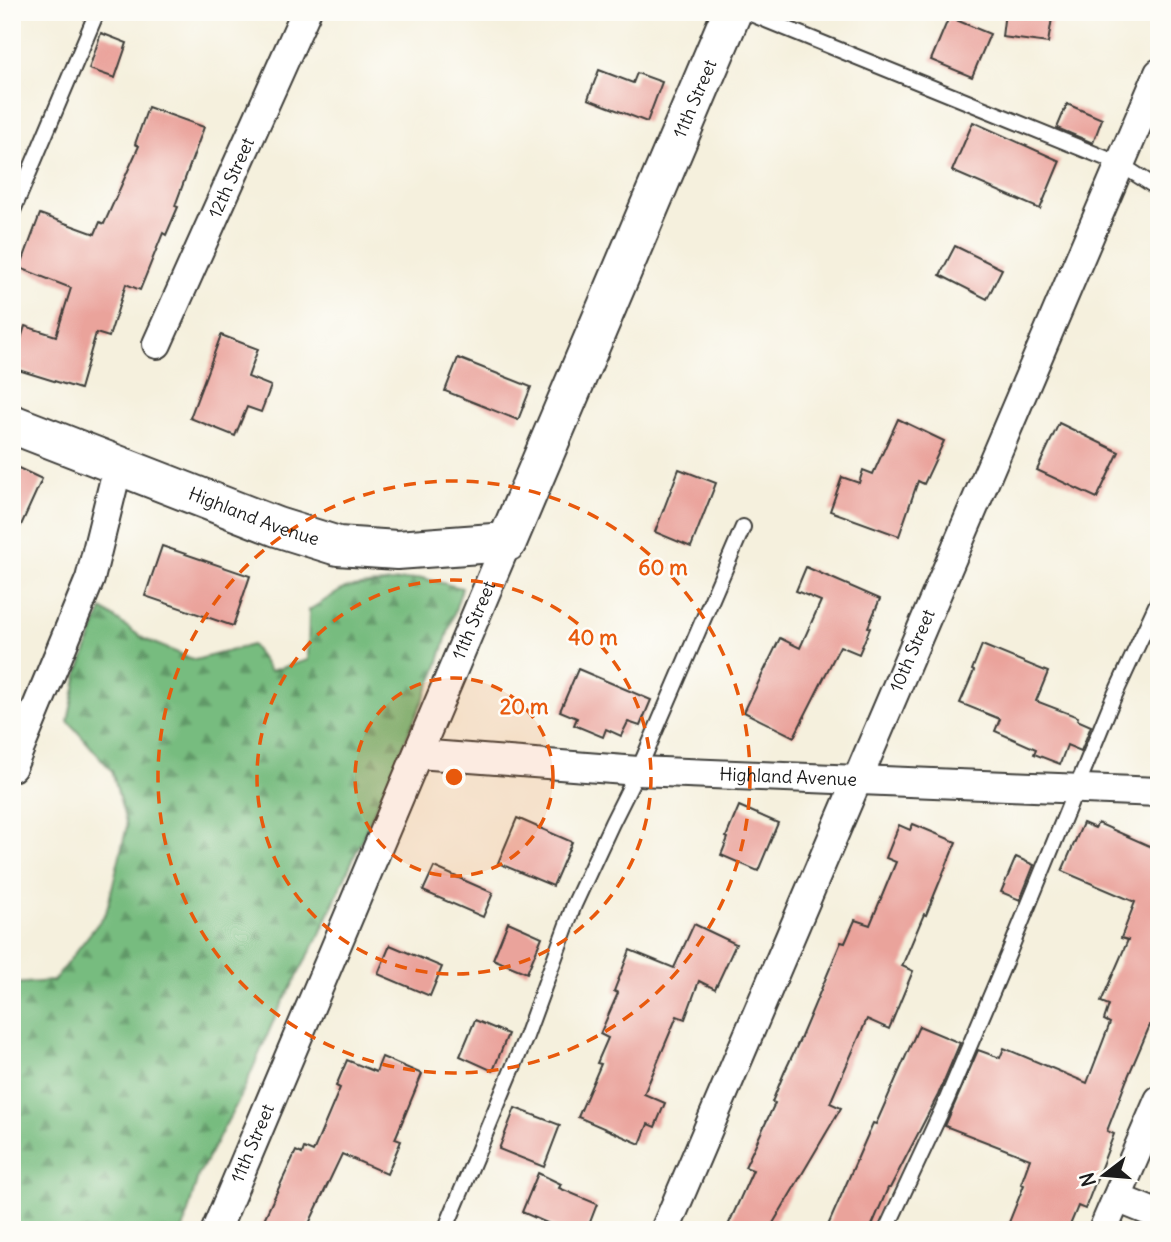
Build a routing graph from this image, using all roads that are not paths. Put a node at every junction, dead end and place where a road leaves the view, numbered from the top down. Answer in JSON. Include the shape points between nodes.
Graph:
{"nodes":[{"id":1,"x":97,"y":12,"type":"edge"},
{"id":2,"x":306,"y":12,"type":"edge"},
{"id":3,"x":732,"y":12,"type":"edge"},
{"id":4,"x":746,"y":12,"type":"edge"},
{"id":5,"x":1159,"y":73,"type":"edge"},
{"id":6,"x":1120,"y":164,"type":"junction"},
{"id":7,"x":1159,"y":189,"type":"edge"},
{"id":8,"x":12,"y":213,"type":"edge"},
{"id":9,"x":157,"y":344,"type":"dead end"},
{"id":10,"x":12,"y":424,"type":"edge"},
{"id":11,"x":118,"y":466,"type":"junction"},
{"id":12,"x":743,"y":527,"type":"dead end"},
{"id":13,"x":508,"y":542,"type":"junction"},
{"id":14,"x":1159,"y":599,"type":"edge"},
{"id":15,"x":418,"y":754,"type":"junction"},
{"id":16,"x":12,"y":767,"type":"edge"},
{"id":17,"x":638,"y":771,"type":"junction"},
{"id":18,"x":856,"y":781,"type":"junction"},
{"id":19,"x":1075,"y":789,"type":"junction"},
{"id":20,"x":1159,"y":792,"type":"edge"},
{"id":21,"x":1159,"y":1100,"type":"edge"},
{"id":22,"x":1117,"y":1198,"type":"junction"},
{"id":23,"x":1159,"y":1214,"type":"edge"},
{"id":24,"x":216,"y":1230,"type":"edge"},
{"id":25,"x":445,"y":1230,"type":"edge"},
{"id":26,"x":665,"y":1230,"type":"edge"},
{"id":27,"x":886,"y":1230,"type":"edge"},
{"id":28,"x":1103,"y":1230,"type":"edge"}],
"edges":[{"from":1,"to":8,"type":"lane"},
{"from":2,"to":9,"type":"street","name":"12th Street"},
{"from":3,"to":13,"type":"street","name":"11th Street"},
{"from":4,"to":6,"type":"lane"},
{"from":5,"to":6,"type":"street","name":"10th Street"},
{"from":6,"to":7,"type":"lane"},
{"from":6,"to":18,"type":"street","name":"10th Street"},
{"from":10,"to":11,"type":"street","name":"Highland Avenue"},
{"from":11,"to":13,"type":"street","name":"Highland Avenue","via":[[338,546],[397,550]]},
{"from":11,"to":16,"type":"street","via":[[90,579]]},
{"from":12,"to":17,"type":"lane"},
{"from":13,"to":15,"type":"street","name":"11th Street"},
{"from":14,"to":19,"type":"lane"},
{"from":15,"to":17,"type":"street","name":"Highland Avenue"},
{"from":15,"to":24,"type":"street","name":"11th Street"},
{"from":17,"to":18,"type":"street","name":"Highland Avenue"},
{"from":17,"to":25,"type":"lane","via":[[574,905],[525,1039]]},
{"from":18,"to":19,"type":"street","name":"Highland Avenue"},
{"from":18,"to":26,"type":"street","name":"10th Street"},
{"from":19,"to":20,"type":"street","name":"Highland Avenue"},
{"from":19,"to":27,"type":"lane","via":[[962,1063]]},
{"from":21,"to":22,"type":"street"},
{"from":22,"to":23,"type":"street"},
{"from":22,"to":28,"type":"street"}]}
